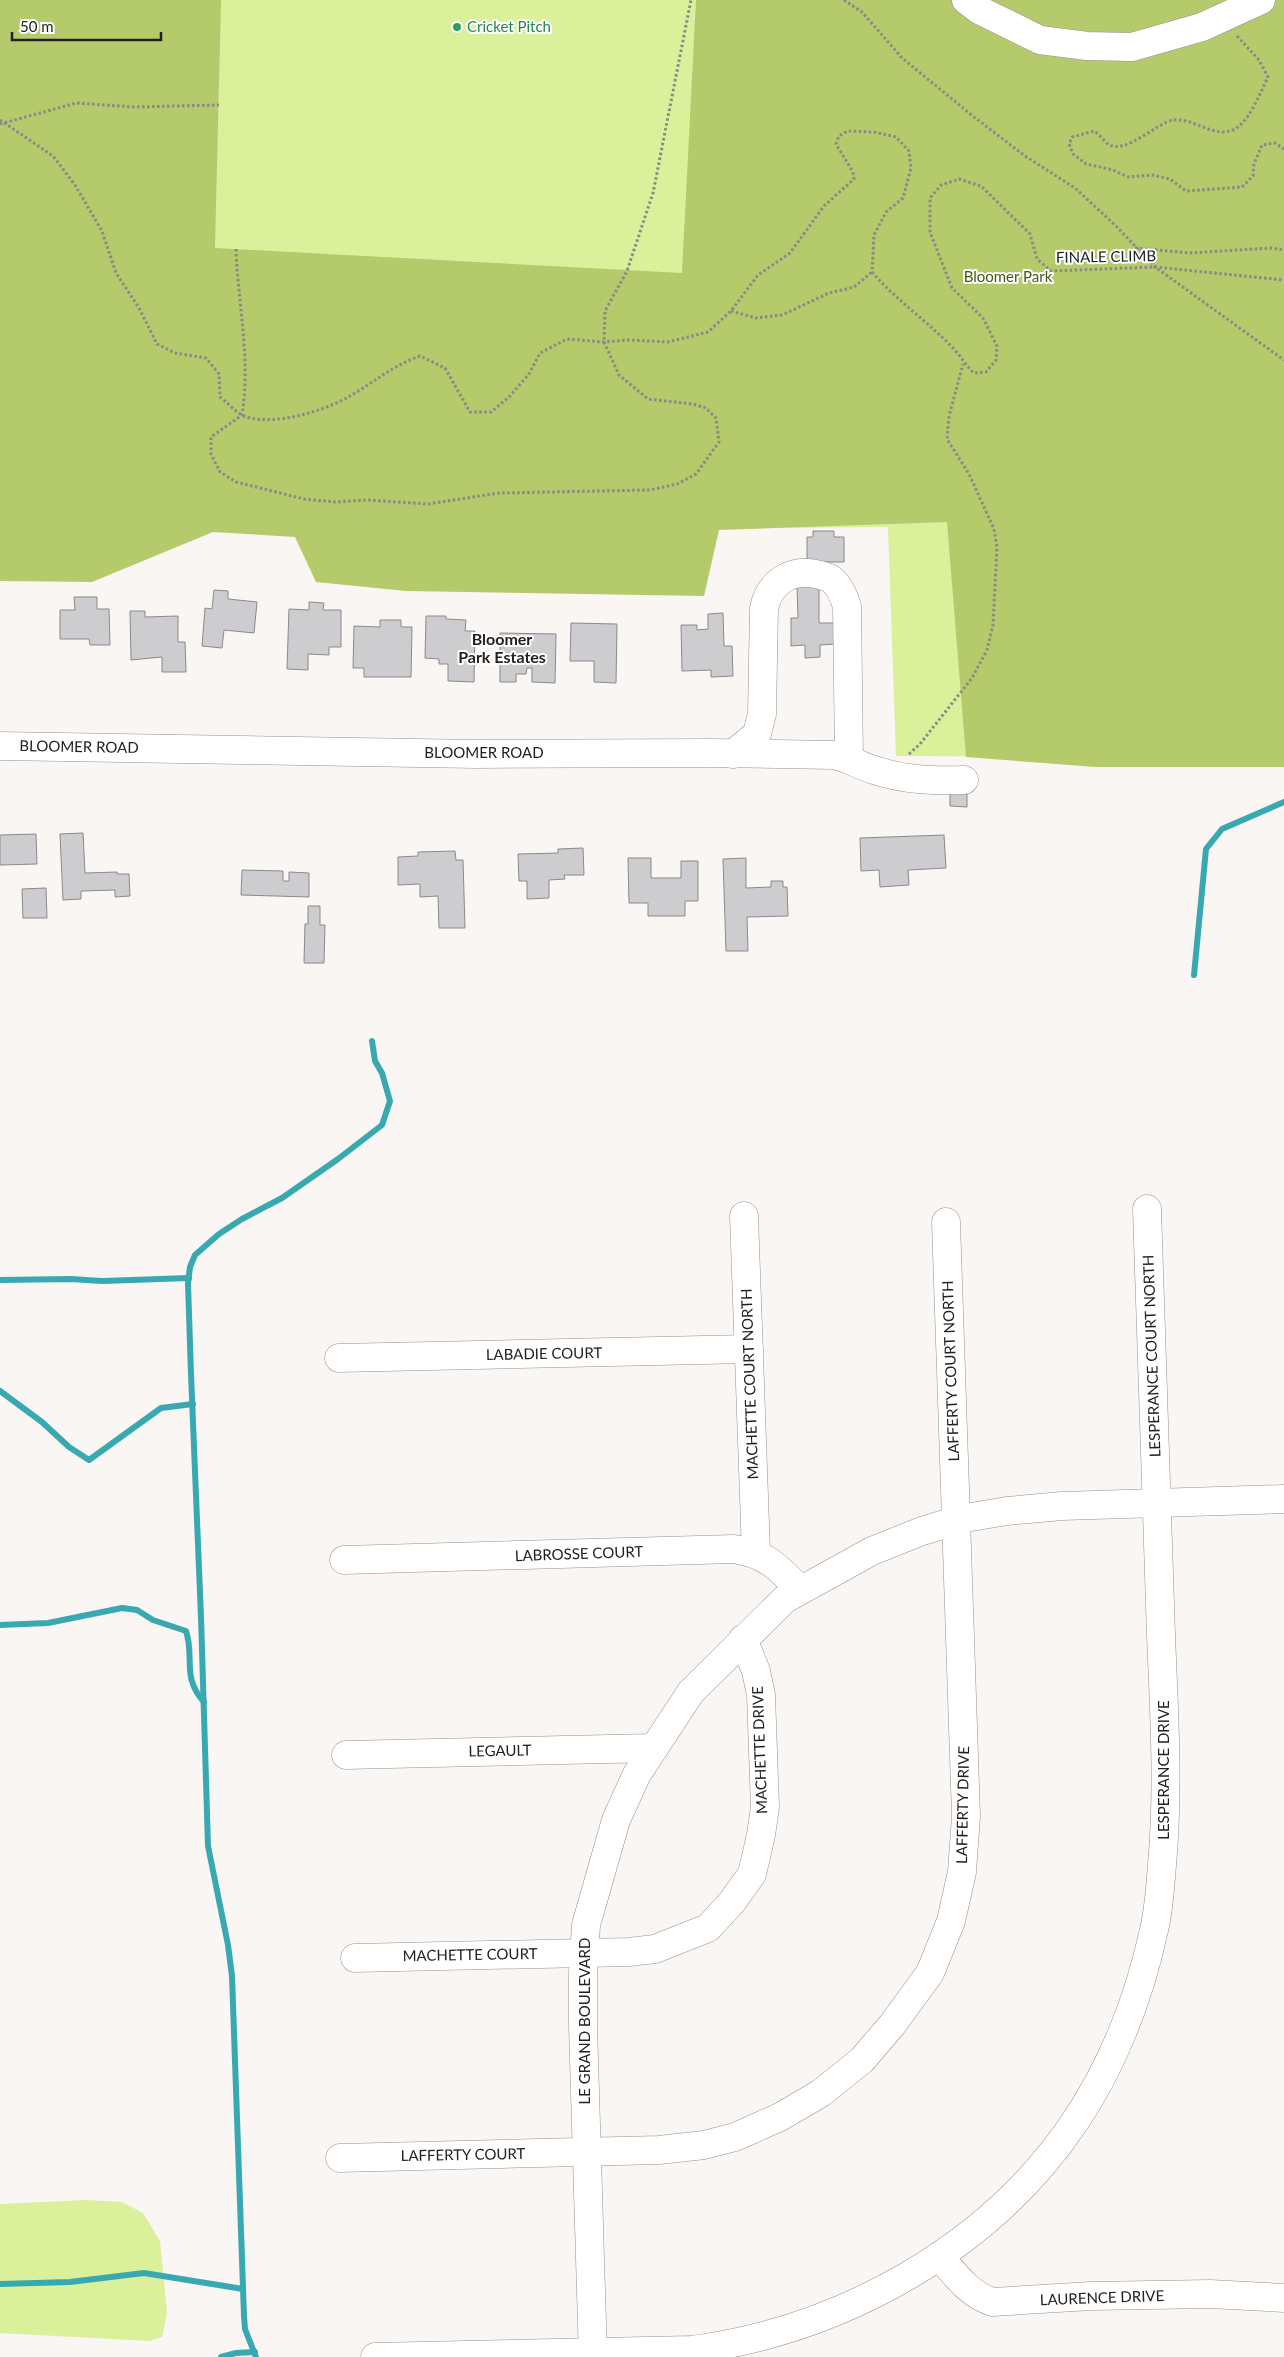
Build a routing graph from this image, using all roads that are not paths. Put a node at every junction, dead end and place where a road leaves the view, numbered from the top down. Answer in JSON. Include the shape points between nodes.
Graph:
{"nodes":[{"id":1,"x":966,"y":0,"type":"edge"},
{"id":2,"x":1261,"y":0,"type":"edge"},
{"id":3,"x":0,"y":746,"type":"edge"},
{"id":4,"x":733,"y":754,"type":"junction"},
{"id":5,"x":849,"y":758,"type":"junction"},
{"id":6,"x":964,"y":780,"type":"dead end"},
{"id":7,"x":1146,"y":1209,"type":"dead end"},
{"id":8,"x":744,"y":1216,"type":"dead end"},
{"id":9,"x":946,"y":1222,"type":"dead end"},
{"id":10,"x":749,"y":1349,"type":"junction"},
{"id":11,"x":339,"y":1358,"type":"dead end"},
{"id":12,"x":1284,"y":1499,"type":"edge"},
{"id":13,"x":1157,"y":1504,"type":"junction"},
{"id":14,"x":955,"y":1521,"type":"junction"},
{"id":15,"x":756,"y":1553,"type":"junction"},
{"id":16,"x":344,"y":1560,"type":"dead end"},
{"id":17,"x":800,"y":1590,"type":"junction"},
{"id":18,"x":742,"y":1639,"type":"junction"},
{"id":19,"x":654,"y":1748,"type":"junction"},
{"id":20,"x":346,"y":1755,"type":"dead end"},
{"id":21,"x":584,"y":1952,"type":"junction"},
{"id":22,"x":355,"y":1958,"type":"dead end"},
{"id":23,"x":586,"y":2152,"type":"junction"},
{"id":24,"x":340,"y":2158,"type":"dead end"},
{"id":25,"x":939,"y":2256,"type":"junction"},
{"id":26,"x":1284,"y":2298,"type":"edge"},
{"id":27,"x":593,"y":2355,"type":"edge"},
{"id":28,"x":375,"y":2357,"type":"edge"}],
"edges":[{"from":1,"to":2,"type":"street","via":[[1040,40],[1132,48],[1202,27]]},
{"from":3,"to":4,"type":"street","name":"BLOOMER ROAD","via":[[476,754]]},
{"from":4,"to":5,"type":"street","name":"BLOOMER ROAD"},
{"from":4,"to":5,"type":"street","via":[[757,734],[762,714],[766,597],[786,575],[811,572],[831,578],[847,606]]},
{"from":5,"to":6,"type":"street","name":"BLOOMER ROAD","via":[[872,770],[898,776],[926,781]]},
{"from":7,"to":13,"type":"street","name":"LESPERANCE COURT NORTH"},
{"from":8,"to":10,"type":"street","name":"MACHETTE COURT NORTH"},
{"from":9,"to":14,"type":"street","name":"LAFFERTY COURT NORTH"},
{"from":10,"to":11,"type":"street","name":"LABADIE COURT"},
{"from":10,"to":15,"type":"street","name":"MACHETTE COURT NORTH"},
{"from":12,"to":13,"type":"street","name":"LE GRAND BOULEVARD"},
{"from":13,"to":14,"type":"street","name":"LE GRAND BOULEVARD","via":[[1053,1507],[1007,1511]]},
{"from":13,"to":25,"type":"street","name":"LESPERANCE DRIVE","via":[[1166,1817],[1154,1930],[1142,1978],[1122,2031],[1076,2120],[1004,2203]]},
{"from":14,"to":17,"type":"street","name":"LE GRAND BOULEVARD","via":[[872,1551]]},
{"from":14,"to":23,"type":"street","name":"LAFFERTY DRIVE","via":[[966,1816],[962,1872],[950,1921],[930,1973],[862,2060],[822,2093],[780,2117],[735,2137],[704,2145]]},
{"from":15,"to":16,"type":"street","name":"LABROSSE COURT","via":[[702,1549]]},
{"from":15,"to":17,"type":"street","name":"LABROSSE COURT","via":[[775,1565]]},
{"from":17,"to":18,"type":"street","name":"LE GRAND BOULEVARD","via":[[785,1599]]},
{"from":18,"to":19,"type":"street","name":"LE GRAND BOULEVARD","via":[[691,1692]]},
{"from":18,"to":21,"type":"street","name":"MACHETTE DRIVE","via":[[756,1671],[762,1714],[765,1807],[752,1874],[708,1928],[655,1949]]},
{"from":19,"to":20,"type":"street","name":"LEGAULT"},
{"from":19,"to":21,"type":"street","name":"LE GRAND BOULEVARD","via":[[637,1774],[616,1820],[586,1925]]},
{"from":21,"to":22,"type":"street","name":"MACHETTE COURT"},
{"from":21,"to":23,"type":"street","name":"LE GRAND BOULEVARD","via":[[582,2026]]},
{"from":23,"to":24,"type":"street","name":"LAFFERTY COURT"},
{"from":23,"to":27,"type":"street","name":"LE GRAND BOULEVARD"},
{"from":25,"to":26,"type":"street","name":"LAURENCE DRIVE","via":[[966,2287],[980,2298],[993,2302],[1210,2294]]},
{"from":25,"to":27,"type":"street","name":"LESPERANCE DRIVE","via":[[874,2295],[827,2316],[770,2335],[692,2350]]},
{"from":27,"to":28,"type":"street","name":"LESPERANCE DRIVE"}]}
